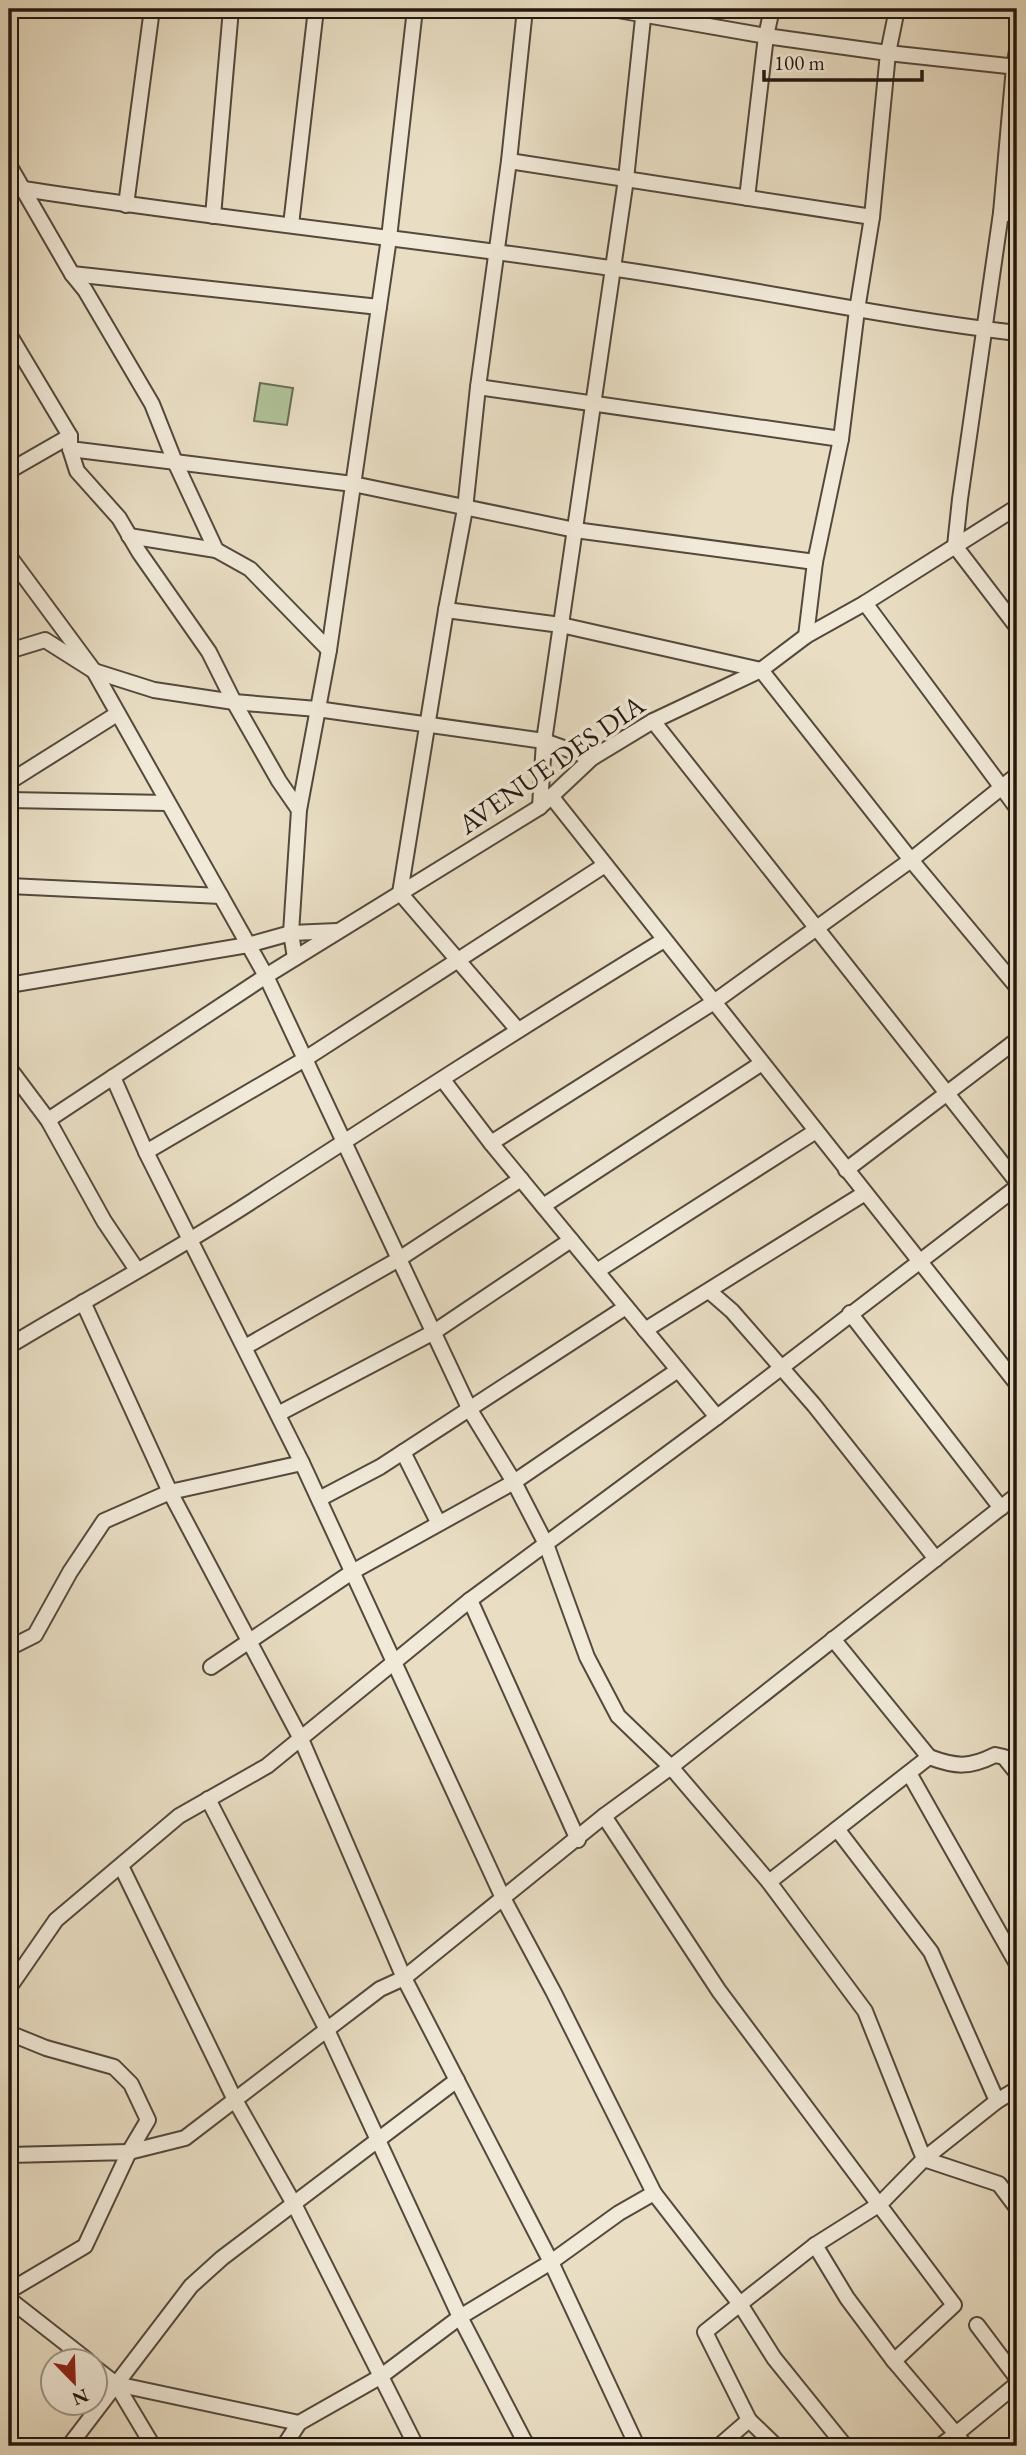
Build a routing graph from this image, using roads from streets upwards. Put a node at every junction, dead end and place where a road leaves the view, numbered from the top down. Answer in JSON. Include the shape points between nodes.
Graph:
{"nodes":[{"id":1,"x":152,"y":9,"type":"edge"},
{"id":2,"x":231,"y":9,"type":"edge"},
{"id":3,"x":316,"y":9,"type":"edge"},
{"id":4,"x":415,"y":9,"type":"edge"},
{"id":5,"x":526,"y":9,"type":"edge"},
{"id":6,"x":612,"y":9,"type":"edge"},
{"id":7,"x":772,"y":9,"type":"edge"},
{"id":8,"x":897,"y":9,"type":"edge"},
{"id":9,"x":643,"y":11,"type":"edge"},
{"id":10,"x":766,"y":36,"type":"junction"},
{"id":11,"x":1017,"y":51,"type":"edge"},
{"id":12,"x":888,"y":53,"type":"junction"},
{"id":13,"x":1016,"y":67,"type":"edge"},
{"id":14,"x":509,"y":161,"type":"junction"},
{"id":15,"x":9,"y":164,"type":"edge"},
{"id":16,"x":626,"y":179,"type":"junction"},
{"id":17,"x":23,"y":189,"type":"junction"},
{"id":18,"x":747,"y":198,"type":"junction"},
{"id":19,"x":126,"y":205,"type":"junction"},
{"id":20,"x":1001,"y":213,"type":"junction"},
{"id":21,"x":1017,"y":215,"type":"edge"},
{"id":22,"x":213,"y":216,"type":"junction"},
{"id":23,"x":872,"y":217,"type":"junction"},
{"id":24,"x":291,"y":225,"type":"junction"},
{"id":25,"x":389,"y":238,"type":"junction"},
{"id":26,"x":496,"y":252,"type":"junction"},
{"id":27,"x":613,"y":268,"type":"junction"},
{"id":28,"x":72,"y":274,"type":"junction"},
{"id":29,"x":379,"y":307,"type":"junction"},
{"id":30,"x":857,"y":310,"type":"junction"},
{"id":31,"x":984,"y":329,"type":"junction"},
{"id":32,"x":1017,"y":333,"type":"edge"},
{"id":33,"x":9,"y":334,"type":"edge"},
{"id":34,"x":478,"y":387,"type":"junction"},
{"id":35,"x":593,"y":405,"type":"junction"},
{"id":36,"x":841,"y":439,"type":"junction"},
{"id":37,"x":70,"y":442,"type":"junction"},
{"id":38,"x":175,"y":461,"type":"junction"},
{"id":39,"x":9,"y":471,"type":"edge"},
{"id":40,"x":353,"y":484,"type":"junction"},
{"id":41,"x":1017,"y":507,"type":"edge"},
{"id":42,"x":465,"y":509,"type":"junction"},
{"id":43,"x":575,"y":530,"type":"junction"},
{"id":44,"x":130,"y":536,"type":"junction"},
{"id":45,"x":955,"y":546,"type":"junction"},
{"id":46,"x":216,"y":550,"type":"junction"},
{"id":47,"x":9,"y":556,"type":"edge"},
{"id":48,"x":815,"y":562,"type":"junction"},
{"id":49,"x":865,"y":603,"type":"junction"},
{"id":50,"x":446,"y":610,"type":"junction"},
{"id":51,"x":561,"y":625,"type":"junction"},
{"id":52,"x":1017,"y":627,"type":"edge"},
{"id":53,"x":806,"y":636,"type":"junction"},
{"id":54,"x":329,"y":650,"type":"junction"},
{"id":55,"x":9,"y":653,"type":"edge"},
{"id":56,"x":761,"y":670,"type":"junction"},
{"id":57,"x":94,"y":671,"type":"junction"},
{"id":58,"x":234,"y":702,"type":"junction"},
{"id":59,"x":317,"y":709,"type":"junction"},
{"id":60,"x":117,"y":714,"type":"junction"},
{"id":61,"x":653,"y":721,"type":"junction"},
{"id":62,"x":428,"y":724,"type":"junction"},
{"id":63,"x":544,"y":741,"type":"junction"},
{"id":64,"x":592,"y":758,"type":"junction"},
{"id":65,"x":1017,"y":775,"type":"edge"},
{"id":66,"x":9,"y":782,"type":"edge"},
{"id":67,"x":1000,"y":787,"type":"junction"},
{"id":68,"x":551,"y":796,"type":"junction"},
{"id":69,"x":9,"y":800,"type":"edge"},
{"id":70,"x":167,"y":803,"type":"junction"},
{"id":71,"x":540,"y":807,"type":"junction"},
{"id":72,"x":1017,"y":808,"type":"edge"},
{"id":73,"x":299,"y":810,"type":"junction"},
{"id":74,"x":911,"y":860,"type":"junction"},
{"id":75,"x":605,"y":865,"type":"junction"},
{"id":76,"x":9,"y":886,"type":"edge"},
{"id":77,"x":400,"y":893,"type":"junction"},
{"id":78,"x":220,"y":896,"type":"junction"},
{"id":79,"x":816,"y":927,"type":"junction"},
{"id":80,"x":339,"y":931,"type":"junction"},
{"id":81,"x":291,"y":933,"type":"junction"},
{"id":82,"x":664,"y":940,"type":"junction"},
{"id":83,"x":248,"y":944,"type":"junction"},
{"id":84,"x":295,"y":958,"type":"junction"},
{"id":85,"x":458,"y":961,"type":"junction"},
{"id":86,"x":266,"y":976,"type":"junction"},
{"id":87,"x":9,"y":985,"type":"edge"},
{"id":88,"x":1017,"y":988,"type":"edge"},
{"id":89,"x":714,"y":1002,"type":"junction"},
{"id":90,"x":518,"y":1030,"type":"junction"},
{"id":91,"x":1017,"y":1040,"type":"edge"},
{"id":92,"x":305,"y":1059,"type":"junction"},
{"id":93,"x":762,"y":1063,"type":"junction"},
{"id":94,"x":9,"y":1068,"type":"edge"},
{"id":95,"x":113,"y":1077,"type":"junction"},
{"id":96,"x":443,"y":1080,"type":"junction"},
{"id":97,"x":946,"y":1093,"type":"junction"},
{"id":98,"x":48,"y":1120,"type":"junction"},
{"id":99,"x":816,"y":1131,"type":"junction"},
{"id":100,"x":344,"y":1140,"type":"junction"},
{"id":101,"x":491,"y":1143,"type":"junction"},
{"id":102,"x":146,"y":1152,"type":"junction"},
{"id":103,"x":846,"y":1170,"type":"junction"},
{"id":104,"x":521,"y":1179,"type":"junction"},
{"id":105,"x":1017,"y":1184,"type":"edge"},
{"id":106,"x":865,"y":1193,"type":"junction"},
{"id":107,"x":543,"y":1206,"type":"junction"},
{"id":108,"x":190,"y":1240,"type":"junction"},
{"id":109,"x":571,"y":1241,"type":"junction"},
{"id":110,"x":399,"y":1259,"type":"junction"},
{"id":111,"x":919,"y":1260,"type":"junction"},
{"id":112,"x":137,"y":1270,"type":"junction"},
{"id":113,"x":597,"y":1271,"type":"junction"},
{"id":114,"x":709,"y":1291,"type":"junction"},
{"id":115,"x":83,"y":1301,"type":"junction"},
{"id":116,"x":626,"y":1307,"type":"junction"},
{"id":117,"x":850,"y":1313,"type":"junction"},
{"id":118,"x":645,"y":1330,"type":"junction"},
{"id":119,"x":434,"y":1332,"type":"junction"},
{"id":120,"x":9,"y":1346,"type":"edge"},
{"id":121,"x":244,"y":1347,"type":"junction"},
{"id":122,"x":780,"y":1367,"type":"junction"},
{"id":123,"x":678,"y":1370,"type":"junction"},
{"id":124,"x":1017,"y":1384,"type":"edge"},
{"id":125,"x":470,"y":1410,"type":"junction"},
{"id":126,"x":278,"y":1414,"type":"junction"},
{"id":127,"x":717,"y":1417,"type":"junction"},
{"id":128,"x":403,"y":1452,"type":"junction"},
{"id":129,"x":302,"y":1463,"type":"junction"},
{"id":130,"x":514,"y":1482,"type":"junction"},
{"id":131,"x":170,"y":1492,"type":"junction"},
{"id":132,"x":1017,"y":1495,"type":"edge"},
{"id":133,"x":319,"y":1499,"type":"junction"},
{"id":134,"x":1001,"y":1508,"type":"junction"},
{"id":135,"x":438,"y":1522,"type":"junction"},
{"id":136,"x":546,"y":1544,"type":"junction"},
{"id":137,"x":936,"y":1559,"type":"junction"},
{"id":138,"x":352,"y":1572,"type":"junction"},
{"id":139,"x":470,"y":1600,"type":"junction"},
{"id":140,"x":832,"y":1639,"type":"junction"},
{"id":141,"x":248,"y":1642,"type":"junction"},
{"id":142,"x":9,"y":1648,"type":"edge"},
{"id":143,"x":392,"y":1662,"type":"junction"},
{"id":144,"x":211,"y":1667,"type":"dead end"},
{"id":145,"x":301,"y":1739,"type":"junction"},
{"id":146,"x":929,"y":1757,"type":"junction"},
{"id":147,"x":671,"y":1767,"type":"junction"},
{"id":148,"x":909,"y":1773,"type":"junction"},
{"id":149,"x":1017,"y":1773,"type":"edge"},
{"id":150,"x":208,"y":1799,"type":"junction"},
{"id":151,"x":604,"y":1816,"type":"junction"},
{"id":152,"x":837,"y":1829,"type":"junction"},
{"id":153,"x":578,"y":1840,"type":"junction"},
{"id":154,"x":121,"y":1866,"type":"junction"},
{"id":155,"x":769,"y":1882,"type":"junction"},
{"id":156,"x":503,"y":1898,"type":"junction"},
{"id":157,"x":1017,"y":1964,"type":"edge"},
{"id":158,"x":404,"y":1978,"type":"junction"},
{"id":159,"x":9,"y":1988,"type":"edge"},
{"id":160,"x":327,"y":2030,"type":"junction"},
{"id":161,"x":9,"y":2033,"type":"edge"},
{"id":162,"x":457,"y":2080,"type":"junction"},
{"id":163,"x":1017,"y":2089,"type":"edge"},
{"id":164,"x":235,"y":2099,"type":"junction"},
{"id":165,"x":997,"y":2101,"type":"junction"},
{"id":166,"x":376,"y":2141,"type":"junction"},
{"id":167,"x":129,"y":2152,"type":"junction"},
{"id":168,"x":9,"y":2155,"type":"edge"},
{"id":169,"x":924,"y":2159,"type":"junction"},
{"id":170,"x":654,"y":2193,"type":"junction"},
{"id":171,"x":294,"y":2204,"type":"junction"},
{"id":172,"x":880,"y":2204,"type":"junction"},
{"id":173,"x":1017,"y":2208,"type":"edge"},
{"id":174,"x":814,"y":2245,"type":"junction"},
{"id":175,"x":551,"y":2262,"type":"junction"},
{"id":176,"x":9,"y":2291,"type":"edge"},
{"id":177,"x":9,"y":2299,"type":"edge"},
{"id":178,"x":740,"y":2304,"type":"junction"},
{"id":179,"x":460,"y":2317,"type":"junction"},
{"id":180,"x":977,"y":2325,"type":"dead end"},
{"id":181,"x":68,"y":2346,"type":"edge"},
{"id":182,"x":894,"y":2361,"type":"junction"},
{"id":183,"x":380,"y":2377,"type":"junction"},
{"id":184,"x":108,"y":2378,"type":"edge"},
{"id":185,"x":1017,"y":2381,"type":"edge"},
{"id":186,"x":116,"y":2384,"type":"junction"},
{"id":187,"x":749,"y":2420,"type":"junction"},
{"id":188,"x":299,"y":2423,"type":"junction"},
{"id":189,"x":956,"y":2434,"type":"junction"},
{"id":190,"x":69,"y":2446,"type":"edge"},
{"id":191,"x":153,"y":2446,"type":"edge"},
{"id":192,"x":284,"y":2446,"type":"edge"},
{"id":193,"x":416,"y":2446,"type":"edge"},
{"id":194,"x":527,"y":2446,"type":"edge"},
{"id":195,"x":638,"y":2446,"type":"edge"},
{"id":196,"x":719,"y":2446,"type":"edge"},
{"id":197,"x":776,"y":2446,"type":"edge"},
{"id":198,"x":845,"y":2446,"type":"edge"},
{"id":199,"x":940,"y":2446,"type":"edge"},
{"id":200,"x":965,"y":2446,"type":"edge"}],
"edges":[{"from":1,"to":19,"type":"street"},
{"from":2,"to":22,"type":"street"},
{"from":3,"to":24,"type":"street"},
{"from":4,"to":25,"type":"street"},
{"from":5,"to":14,"type":"street"},
{"from":6,"to":9,"type":"street"},
{"from":7,"to":10,"type":"street"},
{"from":8,"to":12,"type":"street"},
{"from":9,"to":10,"type":"street"},
{"from":9,"to":16,"type":"street"},
{"from":10,"to":12,"type":"street"},
{"from":10,"to":18,"type":"street"},
{"from":11,"to":13,"type":"street"},
{"from":12,"to":13,"type":"street"},
{"from":12,"to":23,"type":"street"},
{"from":13,"to":20,"type":"street"},
{"from":14,"to":16,"type":"street"},
{"from":14,"to":26,"type":"street"},
{"from":15,"to":17,"type":"street"},
{"from":16,"to":18,"type":"street"},
{"from":16,"to":27,"type":"street"},
{"from":17,"to":19,"type":"street"},
{"from":17,"to":28,"type":"street"},
{"from":18,"to":23,"type":"street"},
{"from":19,"to":22,"type":"street"},
{"from":20,"to":21,"type":"street"},
{"from":20,"to":31,"type":"street"},
{"from":22,"to":24,"type":"street"},
{"from":23,"to":30,"type":"street"},
{"from":24,"to":25,"type":"street"},
{"from":25,"to":26,"type":"street"},
{"from":25,"to":29,"type":"street"},
{"from":26,"to":27,"type":"street"},
{"from":26,"to":34,"type":"street"},
{"from":27,"to":30,"type":"street"},
{"from":27,"to":35,"type":"street"},
{"from":28,"to":29,"type":"street"},
{"from":28,"to":38,"type":"street","via":[[152,404]]},
{"from":29,"to":40,"type":"street"},
{"from":30,"to":31,"type":"street"},
{"from":30,"to":36,"type":"street"},
{"from":31,"to":32,"type":"street"},
{"from":31,"to":45,"type":"street"},
{"from":33,"to":37,"type":"street"},
{"from":34,"to":35,"type":"street"},
{"from":34,"to":42,"type":"street"},
{"from":35,"to":36,"type":"street"},
{"from":35,"to":43,"type":"street"},
{"from":36,"to":48,"type":"street"},
{"from":37,"to":38,"type":"street"},
{"from":37,"to":39,"type":"street"},
{"from":37,"to":44,"type":"street","via":[[77,471]]},
{"from":38,"to":40,"type":"street"},
{"from":38,"to":46,"type":"street"},
{"from":40,"to":42,"type":"street"},
{"from":40,"to":54,"type":"street"},
{"from":41,"to":45,"type":"street","name":"AVENUE DES DIA"},
{"from":42,"to":43,"type":"street"},
{"from":42,"to":50,"type":"street"},
{"from":43,"to":48,"type":"street"},
{"from":43,"to":51,"type":"street"},
{"from":44,"to":46,"type":"street"},
{"from":44,"to":58,"type":"street","via":[[209,652]]},
{"from":45,"to":49,"type":"street","name":"AVENUE DES DIA"},
{"from":45,"to":52,"type":"street"},
{"from":46,"to":54,"type":"street","via":[[250,569]]},
{"from":47,"to":57,"type":"street"},
{"from":48,"to":53,"type":"street"},
{"from":49,"to":53,"type":"street","name":"AVENUE DES DIA"},
{"from":49,"to":67,"type":"street"},
{"from":50,"to":51,"type":"street"},
{"from":50,"to":62,"type":"street"},
{"from":51,"to":56,"type":"street"},
{"from":51,"to":63,"type":"street"},
{"from":53,"to":56,"type":"street","name":"AVENUE DES DIA"},
{"from":54,"to":59,"type":"street"},
{"from":55,"to":57,"type":"street","via":[[45,640]]},
{"from":56,"to":61,"type":"street","name":"AVENUE DES DIA"},
{"from":56,"to":74,"type":"street"},
{"from":57,"to":58,"type":"street","via":[[155,690]]},
{"from":57,"to":60,"type":"street"},
{"from":58,"to":59,"type":"street"},
{"from":58,"to":73,"type":"street"},
{"from":59,"to":62,"type":"street"},
{"from":59,"to":73,"type":"street"},
{"from":60,"to":66,"type":"street"},
{"from":60,"to":70,"type":"street"},
{"from":61,"to":64,"type":"street","name":"AVENUE DES DIA"},
{"from":61,"to":79,"type":"street"},
{"from":62,"to":63,"type":"street"},
{"from":62,"to":77,"type":"street"},
{"from":63,"to":64,"type":"street"},
{"from":63,"to":71,"type":"street"},
{"from":64,"to":68,"type":"street","name":"AVENUE DES DIA"},
{"from":65,"to":67,"type":"street"},
{"from":67,"to":72,"type":"street"},
{"from":67,"to":74,"type":"street"},
{"from":68,"to":71,"type":"street","name":"AVENUE DES DIA"},
{"from":68,"to":75,"type":"street"},
{"from":69,"to":70,"type":"street"},
{"from":70,"to":78,"type":"street"},
{"from":71,"to":77,"type":"street","name":"AVENUE DES DIA"},
{"from":73,"to":81,"type":"street"},
{"from":74,"to":79,"type":"street"},
{"from":74,"to":88,"type":"street"},
{"from":75,"to":82,"type":"street"},
{"from":75,"to":85,"type":"street"},
{"from":76,"to":78,"type":"street"},
{"from":77,"to":80,"type":"street","name":"AVENUE DES DIA"},
{"from":77,"to":85,"type":"street"},
{"from":78,"to":83,"type":"street"},
{"from":79,"to":89,"type":"street"},
{"from":79,"to":97,"type":"street"},
{"from":80,"to":81,"type":"street"},
{"from":80,"to":84,"type":"street","name":"AVENUE DES DIA"},
{"from":81,"to":83,"type":"street"},
{"from":81,"to":84,"type":"street"},
{"from":82,"to":89,"type":"street"},
{"from":82,"to":90,"type":"street"},
{"from":83,"to":86,"type":"street"},
{"from":83,"to":87,"type":"street"},
{"from":84,"to":86,"type":"street","name":"AVENUE DES DIA"},
{"from":85,"to":90,"type":"street"},
{"from":85,"to":92,"type":"street"},
{"from":86,"to":92,"type":"street"},
{"from":86,"to":95,"type":"street","name":"AVENUE DES DIA"},
{"from":89,"to":93,"type":"street"},
{"from":89,"to":101,"type":"street"},
{"from":90,"to":96,"type":"street"},
{"from":91,"to":97,"type":"street"},
{"from":92,"to":100,"type":"street"},
{"from":92,"to":102,"type":"street"},
{"from":93,"to":99,"type":"street"},
{"from":93,"to":107,"type":"street"},
{"from":94,"to":98,"type":"street"},
{"from":95,"to":98,"type":"street","name":"AVENUE DES DIA"},
{"from":95,"to":102,"type":"street"},
{"from":96,"to":100,"type":"street"},
{"from":96,"to":101,"type":"street"},
{"from":97,"to":103,"type":"street"},
{"from":97,"to":105,"type":"street"},
{"from":98,"to":112,"type":"street"},
{"from":99,"to":103,"type":"street"},
{"from":99,"to":113,"type":"street"},
{"from":100,"to":108,"type":"street"},
{"from":100,"to":110,"type":"street"},
{"from":101,"to":104,"type":"street"},
{"from":102,"to":108,"type":"street"},
{"from":103,"to":106,"type":"street"},
{"from":104,"to":107,"type":"street"},
{"from":104,"to":110,"type":"street"},
{"from":105,"to":111,"type":"street"},
{"from":106,"to":111,"type":"street"},
{"from":106,"to":114,"type":"street"},
{"from":107,"to":109,"type":"street"},
{"from":108,"to":112,"type":"street"},
{"from":108,"to":121,"type":"street"},
{"from":109,"to":113,"type":"street"},
{"from":109,"to":119,"type":"street"},
{"from":110,"to":119,"type":"street"},
{"from":110,"to":121,"type":"street"},
{"from":111,"to":117,"type":"street"},
{"from":111,"to":124,"type":"street"},
{"from":112,"to":115,"type":"street"},
{"from":113,"to":116,"type":"street"},
{"from":114,"to":118,"type":"street"},
{"from":114,"to":122,"type":"street"},
{"from":115,"to":120,"type":"street"},
{"from":115,"to":131,"type":"street"},
{"from":116,"to":118,"type":"street"},
{"from":116,"to":125,"type":"street"},
{"from":117,"to":122,"type":"street"},
{"from":117,"to":134,"type":"street"},
{"from":118,"to":123,"type":"street"},
{"from":119,"to":125,"type":"street"},
{"from":119,"to":126,"type":"street"},
{"from":121,"to":126,"type":"street"},
{"from":122,"to":127,"type":"street"},
{"from":122,"to":137,"type":"street"},
{"from":123,"to":127,"type":"street"},
{"from":123,"to":130,"type":"street"},
{"from":125,"to":128,"type":"street"},
{"from":125,"to":130,"type":"street"},
{"from":126,"to":129,"type":"street"},
{"from":127,"to":136,"type":"street"},
{"from":128,"to":133,"type":"street"},
{"from":128,"to":135,"type":"street"},
{"from":129,"to":131,"type":"street"},
{"from":129,"to":133,"type":"street"},
{"from":130,"to":135,"type":"street"},
{"from":130,"to":136,"type":"street"},
{"from":131,"to":141,"type":"street"},
{"from":131,"to":142,"type":"street","via":[[104,1521],[35,1635]]},
{"from":132,"to":134,"type":"street"},
{"from":133,"to":138,"type":"street"},
{"from":134,"to":137,"type":"street"},
{"from":135,"to":138,"type":"street"},
{"from":136,"to":139,"type":"street"},
{"from":136,"to":147,"type":"street","via":[[587,1657],[618,1716]]},
{"from":137,"to":140,"type":"street"},
{"from":138,"to":141,"type":"street"},
{"from":138,"to":143,"type":"street"},
{"from":139,"to":143,"type":"street"},
{"from":139,"to":153,"type":"street"},
{"from":140,"to":146,"type":"street"},
{"from":140,"to":147,"type":"street"},
{"from":141,"to":144,"type":"street"},
{"from":141,"to":145,"type":"street"},
{"from":143,"to":145,"type":"street"},
{"from":143,"to":156,"type":"street"},
{"from":145,"to":150,"type":"street","via":[[267,1766]]},
{"from":145,"to":158,"type":"street"},
{"from":146,"to":148,"type":"street"},
{"from":146,"to":149,"type":"street","via":[[957,1766],[995,1755],[1004,1757]]},
{"from":147,"to":151,"type":"street"},
{"from":147,"to":155,"type":"street"},
{"from":148,"to":152,"type":"street"},
{"from":148,"to":157,"type":"street"},
{"from":150,"to":154,"type":"street","via":[[179,1816]]},
{"from":150,"to":160,"type":"street"},
{"from":151,"to":153,"type":"street"},
{"from":151,"to":172,"type":"street","via":[[719,1991]]},
{"from":152,"to":155,"type":"street"},
{"from":152,"to":165,"type":"street","via":[[931,1952]]},
{"from":153,"to":156,"type":"street"},
{"from":154,"to":159,"type":"street","via":[[56,1920]]},
{"from":154,"to":164,"type":"street"},
{"from":155,"to":169,"type":"street","via":[[865,2011]]},
{"from":156,"to":158,"type":"street"},
{"from":156,"to":170,"type":"street"},
{"from":158,"to":160,"type":"street","via":[[380,1989]]},
{"from":158,"to":162,"type":"street"},
{"from":160,"to":164,"type":"street"},
{"from":160,"to":166,"type":"street"},
{"from":161,"to":167,"type":"street","via":[[114,2067],[131,2084],[148,2120]]},
{"from":162,"to":166,"type":"street"},
{"from":162,"to":175,"type":"street"},
{"from":163,"to":165,"type":"street"},
{"from":164,"to":167,"type":"street","via":[[185,2138]]},
{"from":164,"to":171,"type":"street"},
{"from":165,"to":169,"type":"street"},
{"from":166,"to":171,"type":"street"},
{"from":166,"to":179,"type":"street"},
{"from":167,"to":168,"type":"street"},
{"from":167,"to":176,"type":"street","via":[[85,2246]]},
{"from":169,"to":172,"type":"street"},
{"from":169,"to":173,"type":"street","via":[[999,2184]]},
{"from":170,"to":175,"type":"street"},
{"from":170,"to":178,"type":"street"},
{"from":171,"to":183,"type":"street"},
{"from":171,"to":186,"type":"street","via":[[191,2286]]},
{"from":172,"to":174,"type":"street"},
{"from":172,"to":182,"type":"street","via":[[954,2305]]},
{"from":174,"to":178,"type":"street"},
{"from":174,"to":182,"type":"street"},
{"from":175,"to":179,"type":"street"},
{"from":175,"to":195,"type":"street"},
{"from":177,"to":181,"type":"street"},
{"from":178,"to":187,"type":"street","via":[[705,2332]]},
{"from":178,"to":198,"type":"street","via":[[774,2358]]},
{"from":179,"to":183,"type":"street"},
{"from":179,"to":194,"type":"street"},
{"from":180,"to":185,"type":"street"},
{"from":182,"to":189,"type":"street"},
{"from":183,"to":188,"type":"street"},
{"from":183,"to":193,"type":"street"},
{"from":184,"to":186,"type":"street"},
{"from":185,"to":189,"type":"street"},
{"from":186,"to":188,"type":"street"},
{"from":186,"to":190,"type":"street"},
{"from":186,"to":191,"type":"street"},
{"from":187,"to":196,"type":"street"},
{"from":187,"to":197,"type":"street"},
{"from":188,"to":192,"type":"street"},
{"from":189,"to":199,"type":"street"},
{"from":189,"to":200,"type":"street"}]}
